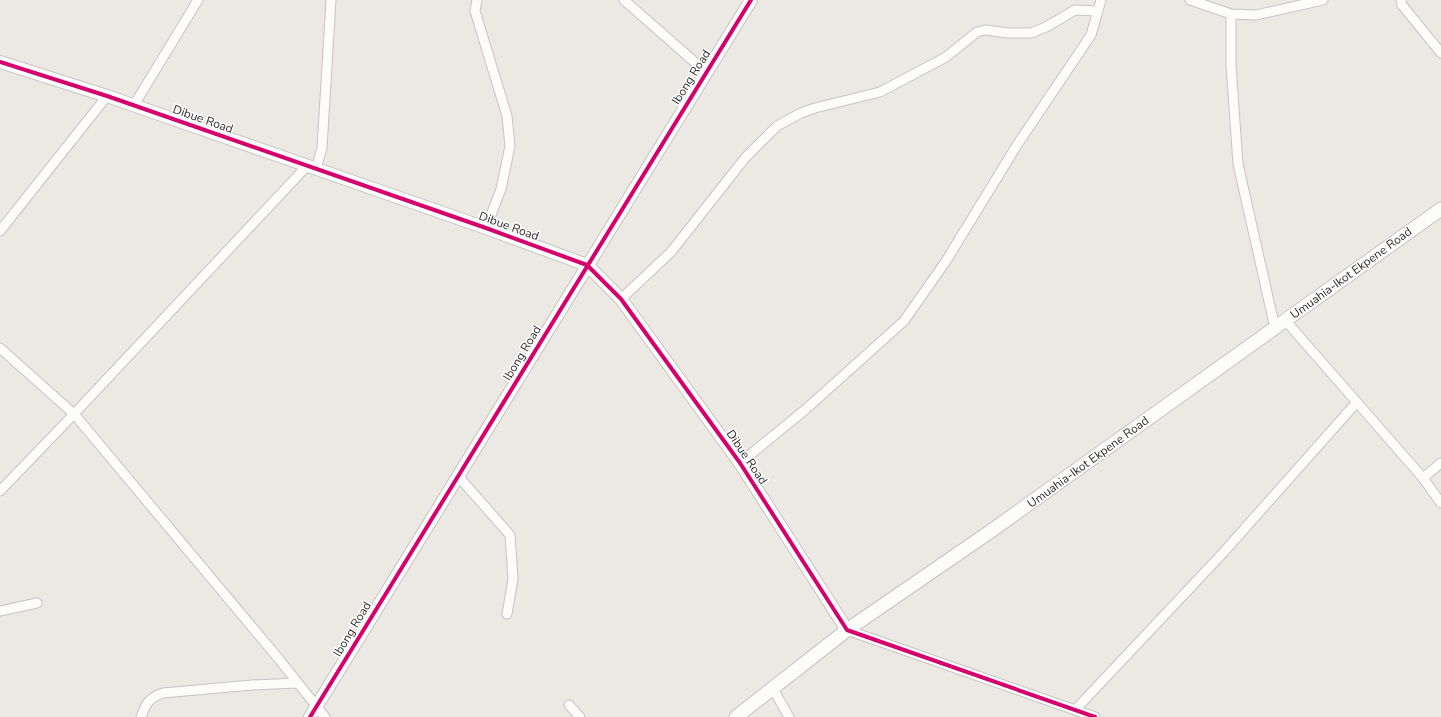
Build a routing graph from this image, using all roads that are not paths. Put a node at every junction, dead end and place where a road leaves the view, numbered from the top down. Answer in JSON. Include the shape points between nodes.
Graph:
{"nodes":[{"id":1,"x":198,"y":0,"type":"edge"},
{"id":2,"x":331,"y":0,"type":"edge"},
{"id":3,"x":477,"y":0,"type":"edge"},
{"id":4,"x":624,"y":0,"type":"edge"},
{"id":5,"x":751,"y":0,"type":"edge"},
{"id":6,"x":1101,"y":0,"type":"edge"},
{"id":7,"x":1190,"y":0,"type":"edge"},
{"id":8,"x":1323,"y":0,"type":"edge"},
{"id":9,"x":1401,"y":0,"type":"edge"},
{"id":10,"x":1098,"y":11,"type":"junction"},
{"id":11,"x":1231,"y":14,"type":"junction"},
{"id":12,"x":1441,"y":53,"type":"edge"},
{"id":13,"x":0,"y":62,"type":"edge"},
{"id":14,"x":706,"y":72,"type":"junction"},
{"id":15,"x":108,"y":96,"type":"junction"},
{"id":16,"x":134,"y":105,"type":"junction"},
{"id":17,"x":311,"y":168,"type":"junction"},
{"id":18,"x":1441,"y":209,"type":"edge"},
{"id":19,"x":486,"y":228,"type":"junction"},
{"id":20,"x":0,"y":231,"type":"edge"},
{"id":21,"x":587,"y":265,"type":"junction"},
{"id":22,"x":621,"y":299,"type":"junction"},
{"id":23,"x":1280,"y":324,"type":"junction"},
{"id":24,"x":0,"y":348,"type":"edge"},
{"id":25,"x":1357,"y":402,"type":"junction"},
{"id":26,"x":74,"y":414,"type":"junction"},
{"id":27,"x":740,"y":463,"type":"junction"},
{"id":28,"x":1441,"y":463,"type":"edge"},
{"id":29,"x":458,"y":476,"type":"junction"},
{"id":30,"x":1423,"y":478,"type":"junction"},
{"id":31,"x":0,"y":490,"type":"edge"},
{"id":32,"x":1441,"y":503,"type":"edge"},
{"id":33,"x":37,"y":603,"type":"dead end"},
{"id":34,"x":0,"y":612,"type":"edge"},
{"id":35,"x":507,"y":614,"type":"dead end"},
{"id":36,"x":847,"y":630,"type":"junction"},
{"id":37,"x":297,"y":683,"type":"junction"},
{"id":38,"x":773,"y":689,"type":"junction"},
{"id":39,"x":569,"y":705,"type":"dead end"},
{"id":40,"x":1075,"y":710,"type":"junction"},
{"id":41,"x":313,"y":712,"type":"edge"},
{"id":42,"x":141,"y":717,"type":"edge"},
{"id":43,"x":325,"y":717,"type":"edge"},
{"id":44,"x":580,"y":717,"type":"edge"},
{"id":45,"x":736,"y":717,"type":"edge"},
{"id":46,"x":789,"y":717,"type":"edge"},
{"id":47,"x":1095,"y":717,"type":"edge"}],
"edges":[{"from":1,"to":16,"type":"street"},
{"from":2,"to":17,"type":"street","via":[[322,148]]},
{"from":3,"to":19,"type":"street","via":[[475,11],[507,116],[510,146],[501,189]]},
{"from":4,"to":14,"type":"street"},
{"from":5,"to":14,"type":"street","name":"Ibong Road"},
{"from":6,"to":10,"type":"street"},
{"from":7,"to":11,"type":"street"},
{"from":8,"to":11,"type":"street","via":[[1256,15]]},
{"from":9,"to":12,"type":"street","via":[[1402,5]]},
{"from":10,"to":22,"type":"street","via":[[1075,10],[1031,33],[1008,34],[985,30],[977,32],[946,57],[880,92],[815,108],[777,126],[745,158],[671,252]]},
{"from":10,"to":27,"type":"street","via":[[1091,35],[1017,145],[946,261],[904,321],[806,409]]},
{"from":11,"to":23,"type":"street","via":[[1231,65],[1238,164]]},
{"from":13,"to":15,"type":"street","name":"Dibue Road"},
{"from":14,"to":21,"type":"street","name":"Ibong Road"},
{"from":15,"to":16,"type":"street","name":"Dibue Road"},
{"from":15,"to":20,"type":"street"},
{"from":16,"to":17,"type":"street","name":"Dibue Road"},
{"from":17,"to":19,"type":"street","name":"Dibue Road"},
{"from":17,"to":26,"type":"street"},
{"from":18,"to":23,"type":"main road","name":"Umuahia-Ikot Ekpene Road"},
{"from":19,"to":21,"type":"street","name":"Dibue Road"},
{"from":21,"to":22,"type":"street","name":"Dibue Road"},
{"from":21,"to":29,"type":"street","name":"Ibong Road"},
{"from":22,"to":27,"type":"street","name":"Dibue Road"},
{"from":23,"to":25,"type":"street"},
{"from":23,"to":36,"type":"main road","name":"Umuahia-Ikot Ekpene Road","via":[[991,531]]},
{"from":24,"to":26,"type":"street"},
{"from":25,"to":30,"type":"street"},
{"from":25,"to":40,"type":"street","via":[[1222,554]]},
{"from":26,"to":31,"type":"street"},
{"from":26,"to":37,"type":"street"},
{"from":27,"to":36,"type":"street","name":"Dibue Road"},
{"from":28,"to":30,"type":"street"},
{"from":29,"to":35,"type":"street","via":[[510,535],[513,579]]},
{"from":29,"to":41,"type":"street","name":"Ibong Road"},
{"from":30,"to":32,"type":"street"},
{"from":33,"to":34,"type":"street"},
{"from":36,"to":38,"type":"main road","name":"Umuahia-Ikot Ekpene Road"},
{"from":36,"to":40,"type":"street"},
{"from":37,"to":41,"type":"street"},
{"from":37,"to":42,"type":"street","via":[[163,693],[153,696],[147,702]]},
{"from":38,"to":45,"type":"main road","name":"Umuahia-Ikot Ekpene Road"},
{"from":38,"to":46,"type":"street"},
{"from":39,"to":44,"type":"street"},
{"from":40,"to":47,"type":"street"},
{"from":41,"to":43,"type":"street"}]}
